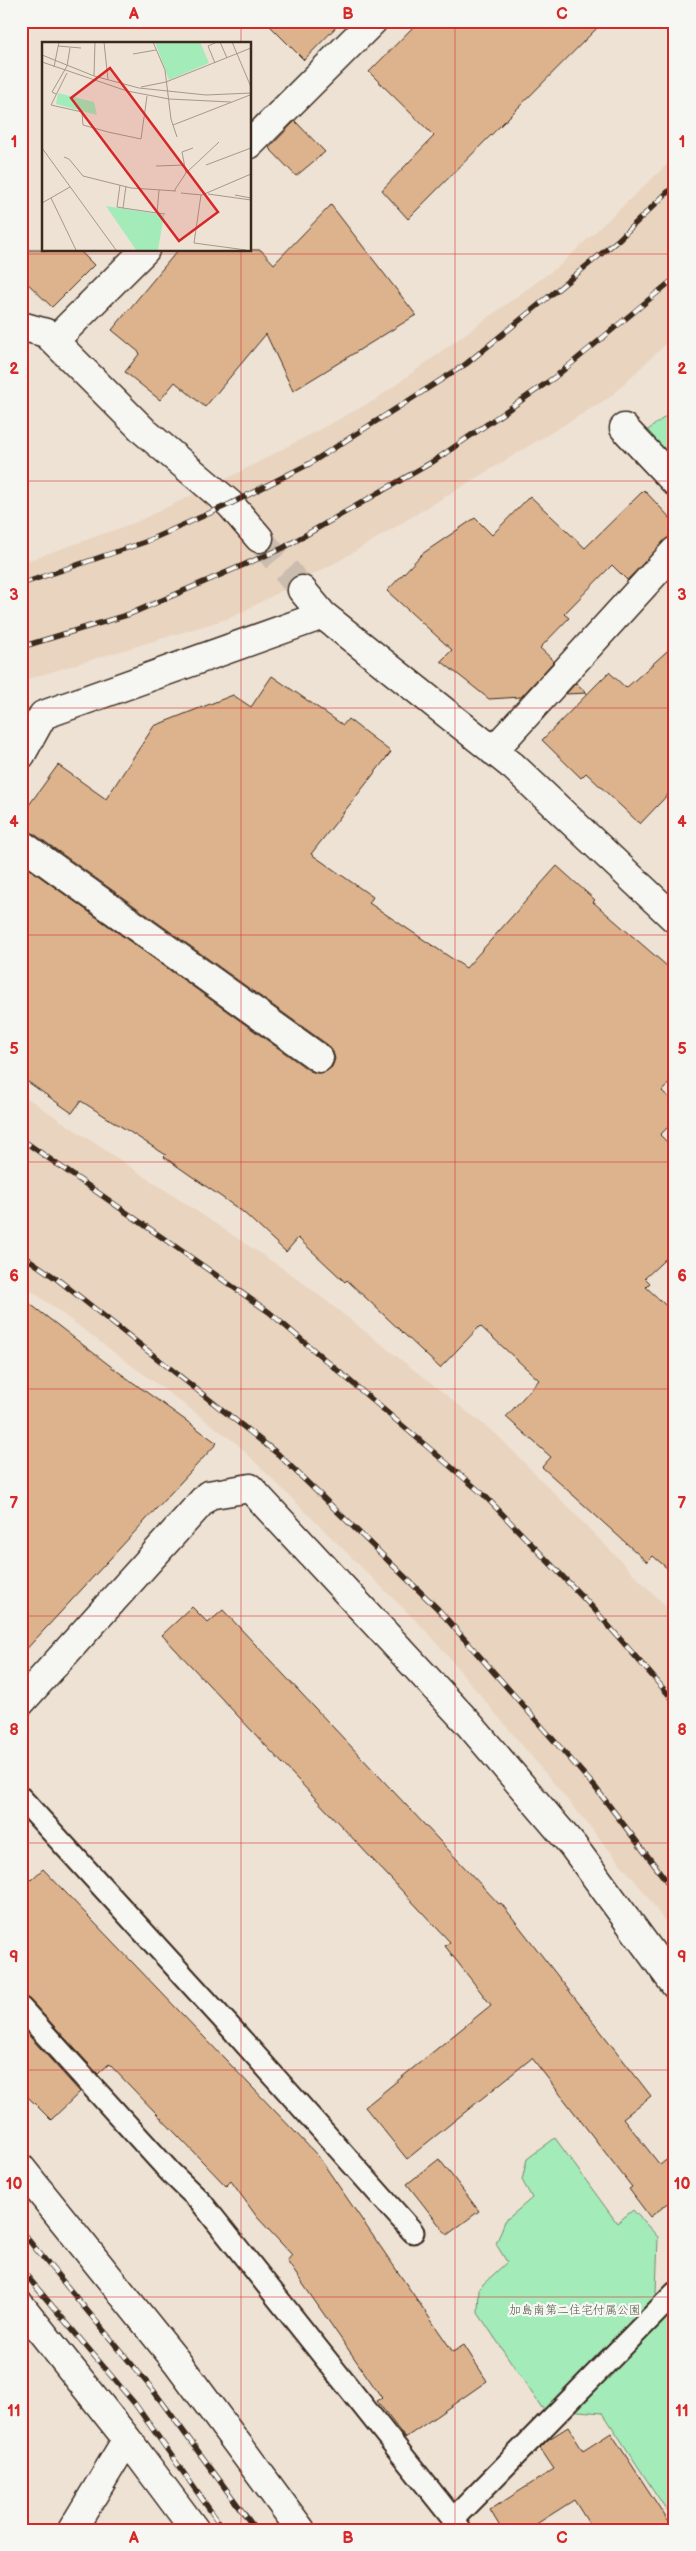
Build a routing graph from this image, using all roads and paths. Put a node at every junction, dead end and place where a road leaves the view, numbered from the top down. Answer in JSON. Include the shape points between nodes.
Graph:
{"nodes":[{"id":1,"x":373,"y":21,"type":"edge"},
{"id":2,"x":251,"y":143,"type":"edge"},
{"id":3,"x":144,"y":251,"type":"edge"},
{"id":4,"x":21,"y":326,"type":"edge"},
{"id":5,"x":54,"y":341,"type":"junction"},
{"id":6,"x":624,"y":428,"type":"dead end"},
{"id":7,"x":675,"y":482,"type":"edge"},
{"id":8,"x":259,"y":538,"type":"tunnel mouth"},
{"id":9,"x":675,"y":551,"type":"edge"},
{"id":10,"x":302,"y":590,"type":"tunnel mouth"},
{"id":11,"x":323,"y":615,"type":"junction"},
{"id":12,"x":32,"y":716,"type":"edge"},
{"id":13,"x":493,"y":751,"type":"junction"},
{"id":14,"x":21,"y":754,"type":"edge"},
{"id":15,"x":21,"y":844,"type":"edge"},
{"id":16,"x":675,"y":919,"type":"edge"},
{"id":17,"x":320,"y":1058,"type":"dead end"},
{"id":18,"x":21,"y":1702,"type":"edge"},
{"id":19,"x":21,"y":1798,"type":"edge"},
{"id":20,"x":675,"y":1985,"type":"edge"},
{"id":21,"x":21,"y":2008,"type":"edge"},
{"id":22,"x":21,"y":2168,"type":"edge"},
{"id":23,"x":413,"y":2232,"type":"dead end"},
{"id":24,"x":675,"y":2293,"type":"edge"},
{"id":25,"x":21,"y":2306,"type":"edge"},
{"id":26,"x":127,"y":2439,"type":"junction"},
{"id":27,"x":457,"y":2524,"type":"edge"},
{"id":28,"x":72,"y":2530,"type":"edge"},
{"id":29,"x":195,"y":2530,"type":"edge"},
{"id":30,"x":301,"y":2530,"type":"edge"}],
"edges":[{"from":1,"to":2,"type":"street"},
{"from":3,"to":5,"type":"street"},
{"from":4,"to":5,"type":"street","via":[[46,333]]},
{"from":5,"to":8,"type":"street","via":[[145,432],[230,504]]},
{"from":6,"to":7,"type":"street"},
{"from":9,"to":13,"type":"street"},
{"from":10,"to":11,"type":"street"},
{"from":11,"to":12,"type":"street"},
{"from":11,"to":13,"type":"street"},
{"from":12,"to":14,"type":"street"},
{"from":13,"to":16,"type":"street"},
{"from":15,"to":17,"type":"street"},
{"from":18,"to":20,"type":"street","via":[[208,1495],[250,1488],[470,1724],[573,1846]]},
{"from":19,"to":23,"type":"lane"},
{"from":21,"to":27,"type":"lane","via":[[201,2202]]},
{"from":22,"to":30,"type":"street","via":[[177,2362]]},
{"from":24,"to":27,"type":"lane"},
{"from":25,"to":26,"type":"street"},
{"from":26,"to":28,"type":"street"},
{"from":26,"to":29,"type":"street"}]}
